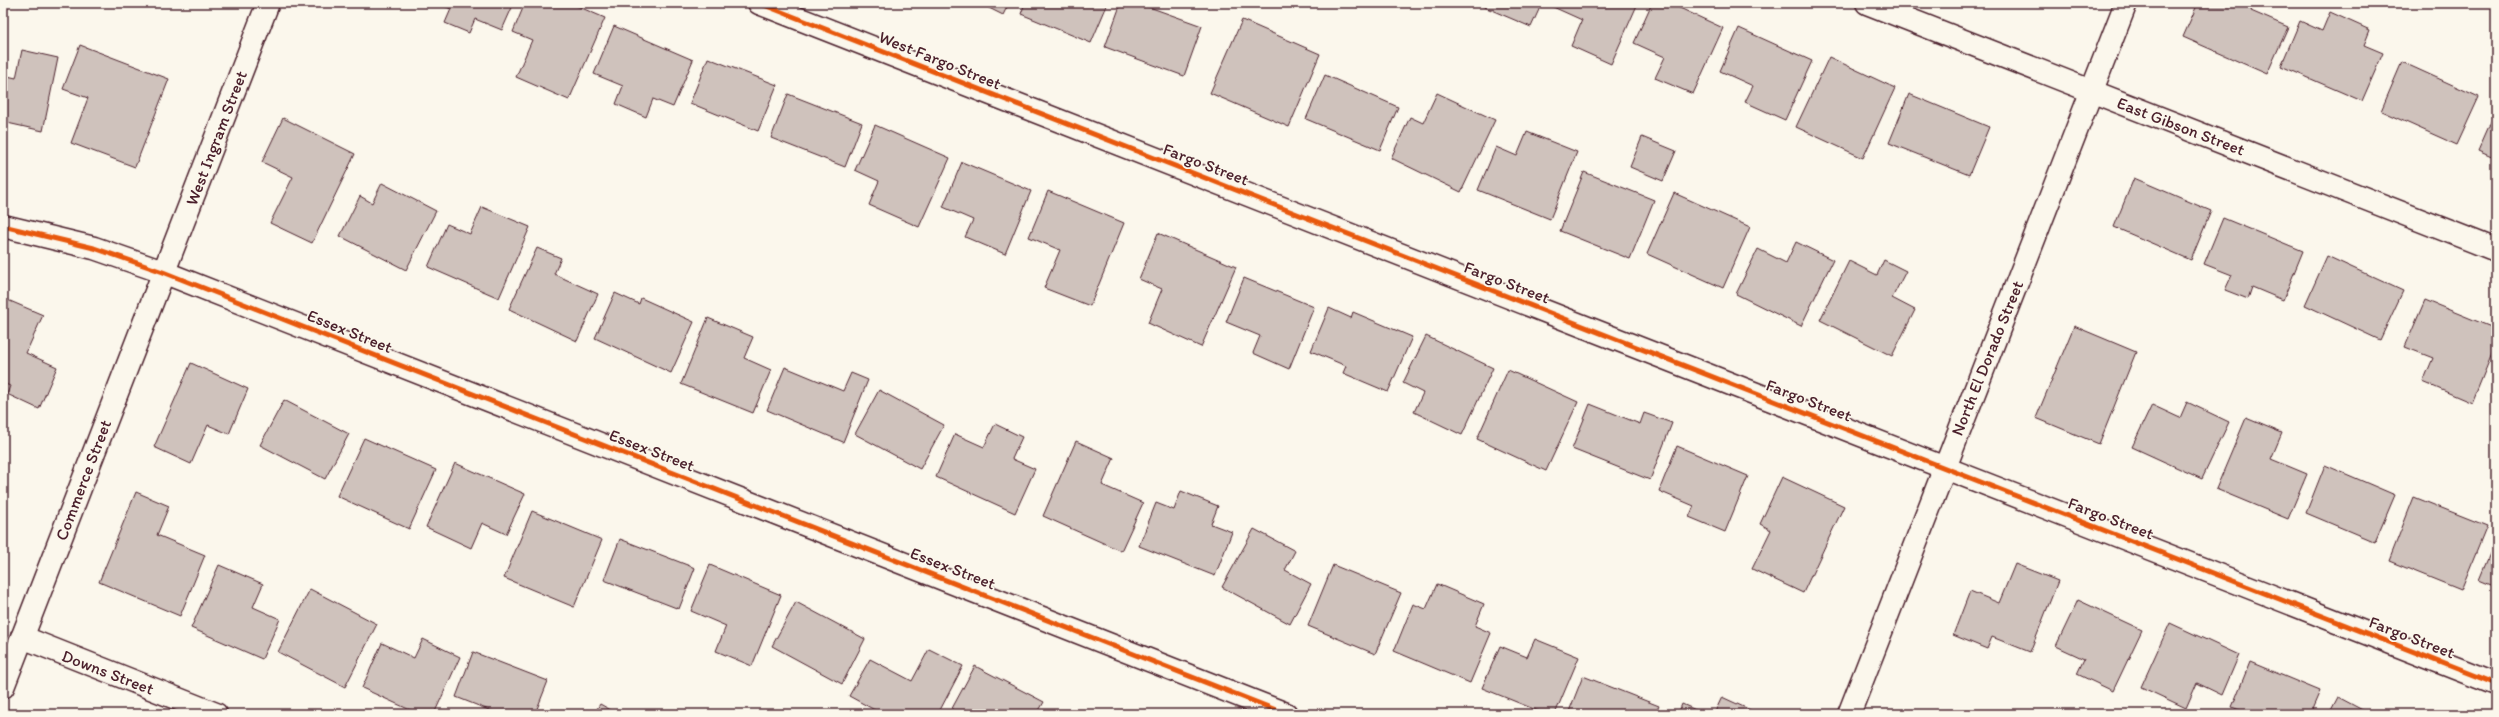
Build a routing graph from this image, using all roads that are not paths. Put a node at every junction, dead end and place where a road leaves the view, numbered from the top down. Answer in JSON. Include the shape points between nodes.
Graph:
{"nodes":[{"id":1,"x":268,"y":3,"type":"edge"},
{"id":2,"x":759,"y":3,"type":"edge"},
{"id":3,"x":1866,"y":3,"type":"edge"},
{"id":4,"x":2126,"y":3,"type":"edge"},
{"id":5,"x":2093,"y":92,"type":"junction"},
{"id":6,"x":1112,"y":142,"type":"joint"},
{"id":7,"x":3,"y":226,"type":"edge"},
{"id":8,"x":2496,"y":250,"type":"edge"},
{"id":9,"x":163,"y":272,"type":"junction"},
{"id":10,"x":1944,"y":468,"type":"junction"},
{"id":11,"x":22,"y":637,"type":"junction"},
{"id":12,"x":2496,"y":684,"type":"edge"},
{"id":13,"x":3,"y":687,"type":"edge"},
{"id":14,"x":216,"y":714,"type":"edge"},
{"id":15,"x":1286,"y":714,"type":"edge"},
{"id":16,"x":1849,"y":714,"type":"edge"}],
"edges":[{"from":1,"to":9,"type":"street","name":"West Ingram Street"},
{"from":2,"to":6,"type":"street","name":"West Fargo Street"},
{"from":3,"to":5,"type":"street","name":"East Gibson Street"},
{"from":4,"to":5,"type":"street","name":"North El Dorado Street"},
{"from":5,"to":8,"type":"street","name":"East Gibson Street"},
{"from":5,"to":10,"type":"street","name":"North El Dorado Street"},
{"from":6,"to":10,"type":"street","name":"Fargo Street"},
{"from":7,"to":9,"type":"street","name":"Essex Street","via":[[94,248]]},
{"from":9,"to":11,"type":"street","name":"Commerce Street"},
{"from":9,"to":15,"type":"street","name":"Essex Street"},
{"from":10,"to":12,"type":"street","name":"Fargo Street"},
{"from":10,"to":16,"type":"street","name":"North El Dorado Street"},
{"from":11,"to":13,"type":"street","name":"Commerce Street"},
{"from":11,"to":14,"type":"street","name":"Downs Street"}]}
